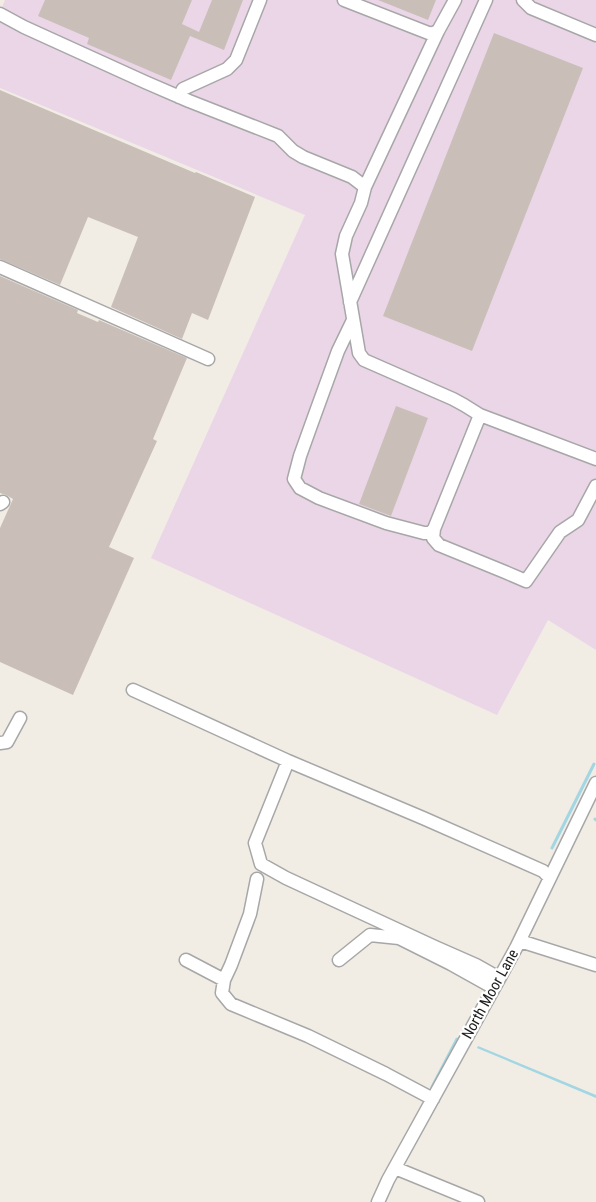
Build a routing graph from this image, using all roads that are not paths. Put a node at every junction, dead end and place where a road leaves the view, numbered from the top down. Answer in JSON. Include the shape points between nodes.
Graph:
{"nodes":[{"id":1,"x":260,"y":0,"type":"edge"},
{"id":2,"x":344,"y":0,"type":"edge"},
{"id":3,"x":455,"y":0,"type":"edge"},
{"id":4,"x":486,"y":0,"type":"edge"},
{"id":5,"x":523,"y":0,"type":"edge"},
{"id":6,"x":0,"y":14,"type":"edge"},
{"id":7,"x":438,"y":32,"type":"junction"},
{"id":8,"x":596,"y":35,"type":"edge"},
{"id":9,"x":179,"y":96,"type":"junction"},
{"id":10,"x":365,"y":187,"type":"junction"},
{"id":11,"x":0,"y":267,"type":"edge"},
{"id":12,"x":350,"y":302,"type":"junction"},
{"id":13,"x":353,"y":320,"type":"junction"},
{"id":14,"x":208,"y":359,"type":"dead end"},
{"id":15,"x":480,"y":415,"type":"junction"},
{"id":16,"x":596,"y":459,"type":"edge"},
{"id":17,"x":596,"y":486,"type":"edge"},
{"id":18,"x":434,"y":529,"type":"junction"},
{"id":19,"x":133,"y":690,"type":"dead end"},
{"id":20,"x":20,"y":718,"type":"dead end"},
{"id":21,"x":0,"y":744,"type":"edge"},
{"id":22,"x":288,"y":760,"type":"junction"},
{"id":23,"x":596,"y":783,"type":"edge"},
{"id":24,"x":550,"y":878,"type":"junction"},
{"id":25,"x":256,"y":879,"type":"dead end"},
{"id":26,"x":520,"y":941,"type":"junction"},
{"id":27,"x":186,"y":960,"type":"dead end"},
{"id":28,"x":339,"y":960,"type":"dead end"},
{"id":29,"x":596,"y":965,"type":"edge"},
{"id":30,"x":224,"y":980,"type":"junction"},
{"id":31,"x":497,"y":983,"type":"junction"},
{"id":32,"x":433,"y":1099,"type":"junction"},
{"id":33,"x":395,"y":1168,"type":"junction"},
{"id":34,"x":378,"y":1202,"type":"edge"},
{"id":35,"x":478,"y":1202,"type":"edge"}],
"edges":[{"from":1,"to":9,"type":"street","via":[[236,60],[227,69],[183,89]]},
{"from":2,"to":7,"type":"street","via":[[431,34]]},
{"from":3,"to":7,"type":"street"},
{"from":4,"to":12,"type":"street"},
{"from":5,"to":8,"type":"street","via":[[531,8]]},
{"from":6,"to":9,"type":"street"},
{"from":7,"to":10,"type":"street"},
{"from":9,"to":10,"type":"street","via":[[278,136],[293,151],[352,177]]},
{"from":10,"to":12,"type":"street","via":[[342,254]]},
{"from":11,"to":14,"type":"street"},
{"from":12,"to":13,"type":"street"},
{"from":13,"to":15,"type":"street","via":[[359,353],[364,360]]},
{"from":13,"to":18,"type":"street","via":[[338,351],[294,479],[300,488],[319,498],[386,523],[424,533]]},
{"from":15,"to":16,"type":"street"},
{"from":15,"to":18,"type":"street"},
{"from":17,"to":18,"type":"street","via":[[578,520],[560,532],[526,581],[439,545],[433,538]]},
{"from":19,"to":22,"type":"street"},
{"from":20,"to":21,"type":"street","via":[[7,742]]},
{"from":22,"to":24,"type":"street","via":[[543,871]]},
{"from":22,"to":31,"type":"street","via":[[255,843],[261,864],[476,964]]},
{"from":23,"to":24,"type":"street","name":"North Moor Lane"},
{"from":24,"to":26,"type":"street","name":"North Moor Lane"},
{"from":25,"to":30,"type":"street","via":[[250,914]]},
{"from":26,"to":29,"type":"street"},
{"from":26,"to":31,"type":"street","name":"North Moor Lane"},
{"from":27,"to":30,"type":"street"},
{"from":28,"to":31,"type":"street","via":[[370,935],[399,938]]},
{"from":30,"to":32,"type":"street","via":[[222,993],[231,1004],[308,1036]]},
{"from":31,"to":32,"type":"street","name":"North Moor Lane"},
{"from":32,"to":33,"type":"street","name":"North Moor Lane"},
{"from":33,"to":34,"type":"street","name":"North Moor Lane"},
{"from":33,"to":35,"type":"street"}]}
